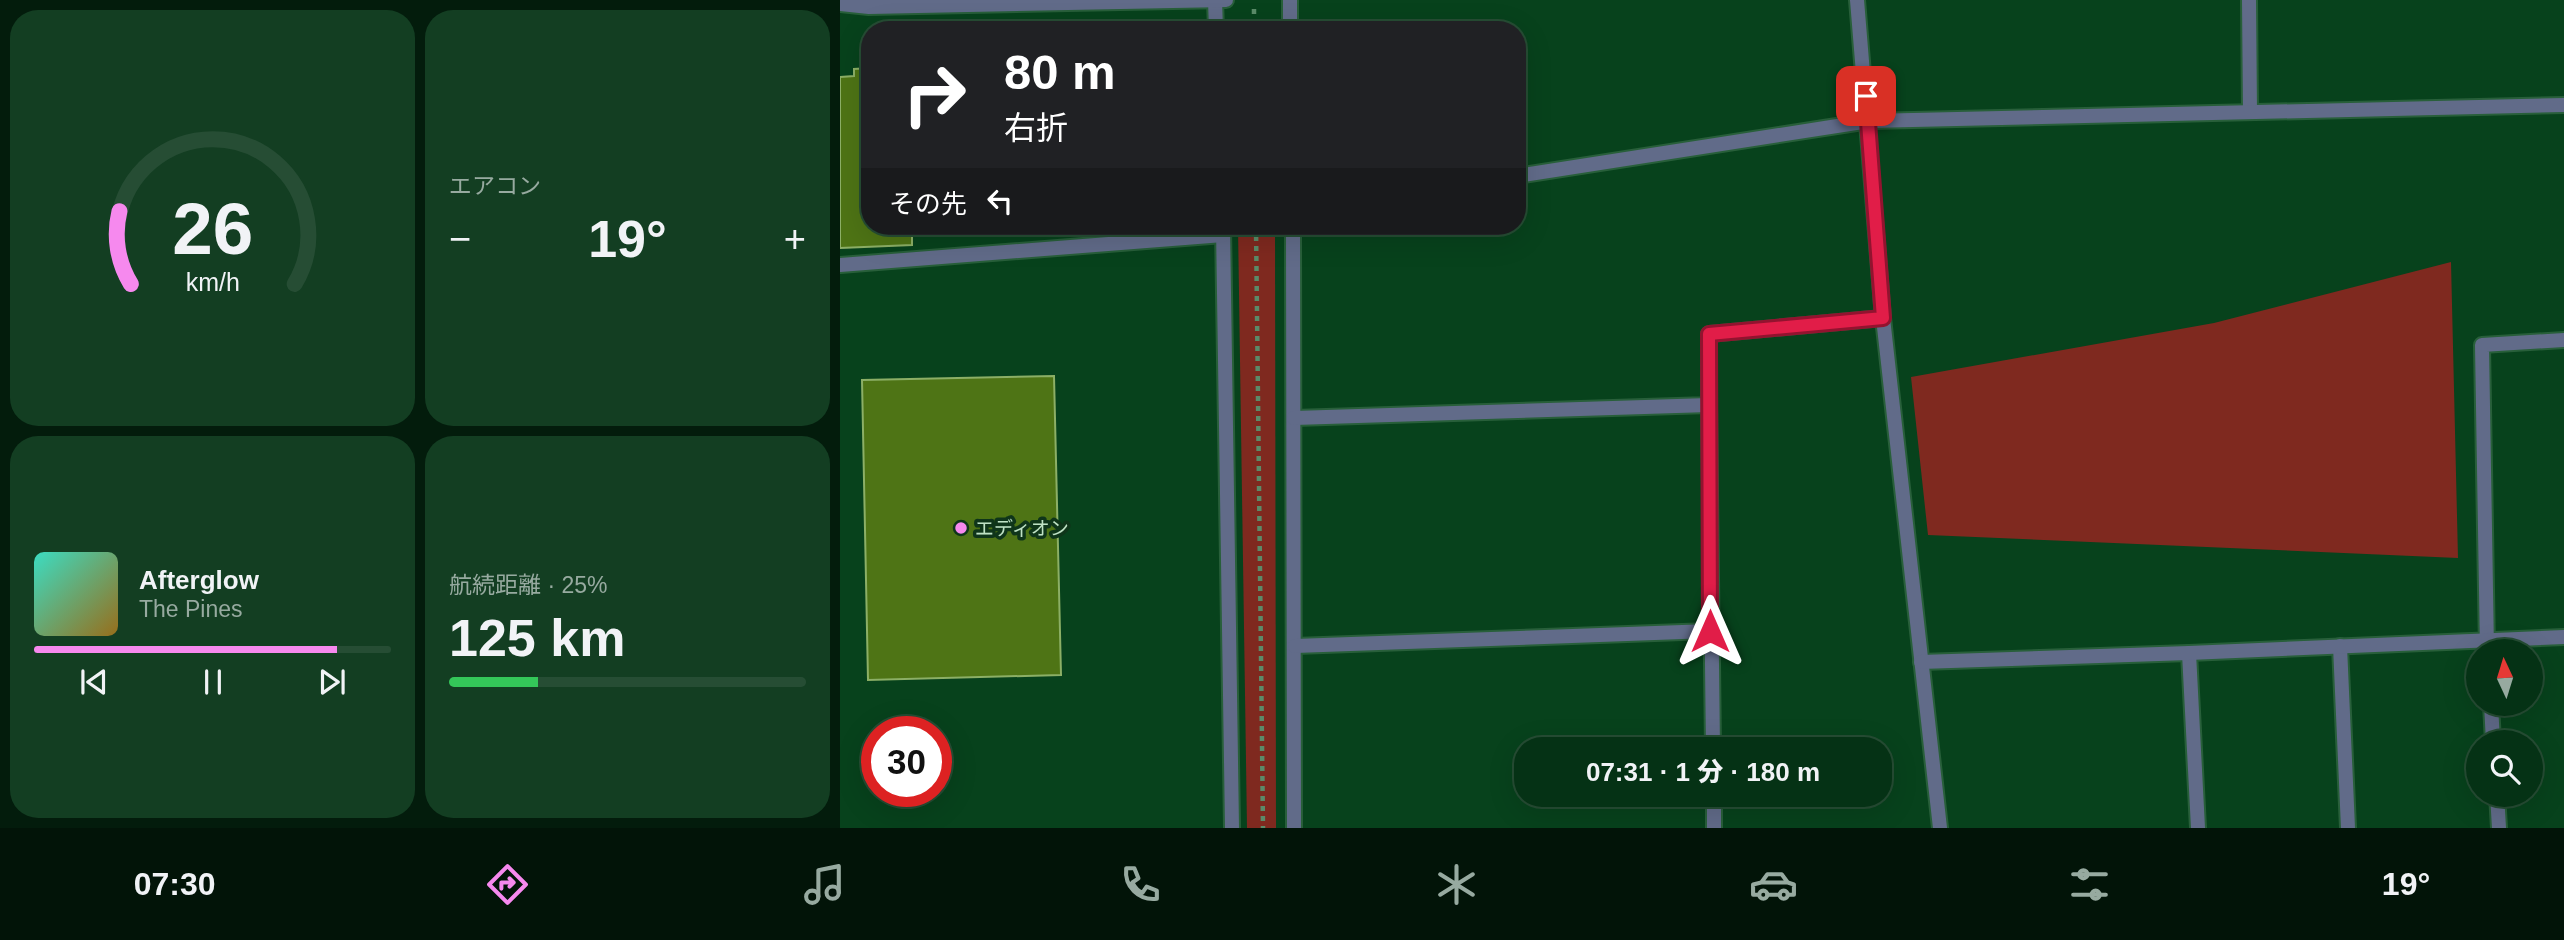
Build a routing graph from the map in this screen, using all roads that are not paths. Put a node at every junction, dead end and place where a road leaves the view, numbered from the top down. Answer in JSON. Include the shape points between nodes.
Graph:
{"nodes":[{"id":1,"x":1290,"y":0,"type":"edge"},
{"id":2,"x":1857,"y":0,"type":"edge"},
{"id":3,"x":2249,"y":0,"type":"edge"},
{"id":4,"x":1219,"y":1,"type":"edge"},
{"id":5,"x":840,"y":4,"type":"edge"},
{"id":6,"x":1217,"y":21,"type":"edge"},
{"id":7,"x":1290,"y":21,"type":"edge"},
{"id":8,"x":2564,"y":106,"type":"edge"},
{"id":9,"x":2250,"y":112,"type":"junction"},
{"id":10,"x":1869,"y":121,"type":"junction"},
{"id":11,"x":1526,"y":175,"type":"edge"},
{"id":12,"x":1178,"y":235,"type":"edge"},
{"id":13,"x":1223,"y":235,"type":"edge"},
{"id":14,"x":1293,"y":235,"type":"edge"},
{"id":15,"x":840,"y":265,"type":"edge"},
{"id":16,"x":1883,"y":318,"type":"junction"},
{"id":17,"x":2564,"y":340,"type":"edge"},
{"id":18,"x":1709,"y":405,"type":"junction"},
{"id":19,"x":1294,"y":418,"type":"junction"},
{"id":20,"x":1710,"y":631,"type":"junction"},
{"id":21,"x":2564,"y":636,"type":"edge"},
{"id":22,"x":2486,"y":639,"type":"edge"},
{"id":23,"x":2538,"y":639,"type":"edge"},
{"id":24,"x":2466,"y":645,"type":"edge"},
{"id":25,"x":1295,"y":646,"type":"junction"},
{"id":26,"x":2340,"y":646,"type":"junction"},
{"id":27,"x":2189,"y":653,"type":"junction"},
{"id":28,"x":1921,"y":662,"type":"junction"},
{"id":29,"x":1713,"y":737,"type":"edge"},
{"id":30,"x":1714,"y":807,"type":"edge"},
{"id":31,"x":2498,"y":807,"type":"edge"},
{"id":32,"x":1232,"y":828,"type":"edge"},
{"id":33,"x":1294,"y":828,"type":"edge"},
{"id":34,"x":1714,"y":828,"type":"edge"},
{"id":35,"x":1940,"y":828,"type":"edge"},
{"id":36,"x":2198,"y":828,"type":"edge"},
{"id":37,"x":2348,"y":828,"type":"edge"},
{"id":38,"x":2499,"y":828,"type":"edge"}],
"edges":[{"from":1,"to":7,"type":"street"},
{"from":2,"to":10,"type":"street"},
{"from":3,"to":9,"type":"street"},
{"from":4,"to":5,"type":"street"},
{"from":4,"to":6,"type":"street"},
{"from":8,"to":9,"type":"street"},
{"from":9,"to":10,"type":"street"},
{"from":10,"to":11,"type":"street"},
{"from":10,"to":16,"type":"street"},
{"from":12,"to":15,"type":"street"},
{"from":13,"to":32,"type":"street"},
{"from":14,"to":19,"type":"street"},
{"from":16,"to":18,"type":"street","via":[[1709,334]]},
{"from":16,"to":28,"type":"street"},
{"from":17,"to":22,"type":"street","via":[[2482,345]]},
{"from":18,"to":19,"type":"street"},
{"from":18,"to":20,"type":"street"},
{"from":19,"to":25,"type":"street"},
{"from":20,"to":25,"type":"street"},
{"from":20,"to":29,"type":"street"},
{"from":21,"to":23,"type":"street"},
{"from":24,"to":26,"type":"street"},
{"from":25,"to":33,"type":"street"},
{"from":26,"to":27,"type":"street"},
{"from":26,"to":37,"type":"street"},
{"from":27,"to":28,"type":"street"},
{"from":27,"to":36,"type":"street"},
{"from":28,"to":35,"type":"street"},
{"from":30,"to":34,"type":"street"},
{"from":31,"to":38,"type":"street"}]}
